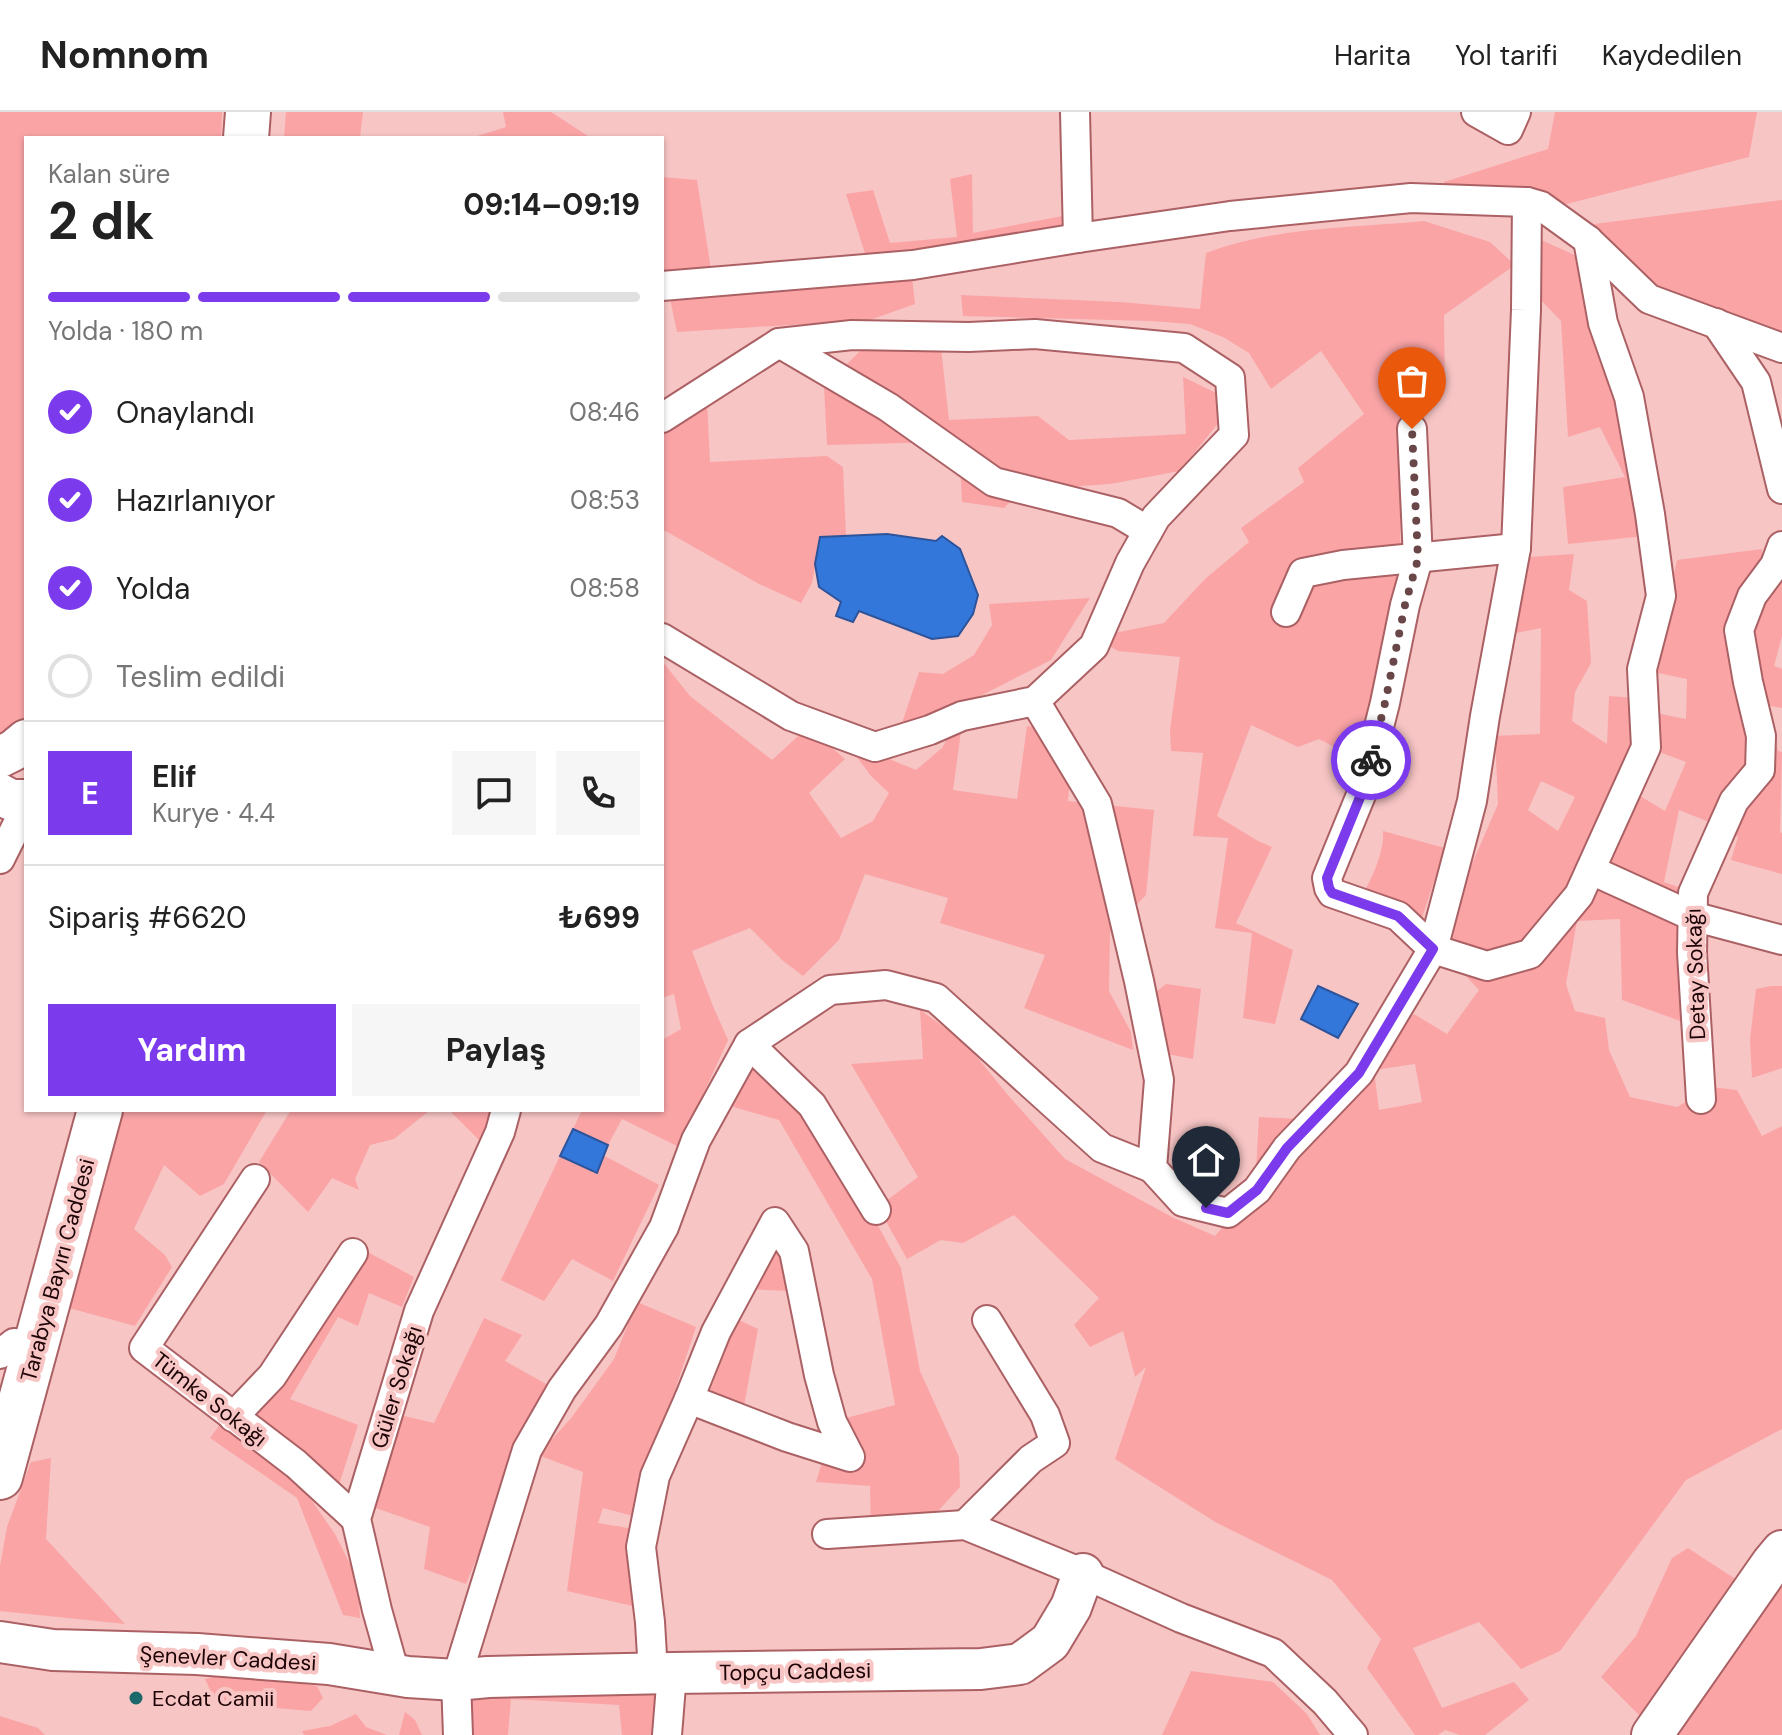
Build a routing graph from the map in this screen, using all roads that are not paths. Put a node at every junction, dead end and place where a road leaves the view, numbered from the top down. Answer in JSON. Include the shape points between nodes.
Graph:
{"nodes":[{"id":1,"x":248,"y":112,"type":"edge"},
{"id":2,"x":272,"y":112,"type":"edge"},
{"id":3,"x":1075,"y":112,"type":"edge"},
{"id":4,"x":1476,"y":112,"type":"edge"},
{"id":5,"x":1516,"y":112,"type":"edge"},
{"id":6,"x":246,"y":136,"type":"edge"},
{"id":7,"x":270,"y":136,"type":"edge"},
{"id":8,"x":1527,"y":202,"type":"junction"},
{"id":9,"x":1078,"y":238,"type":"junction"},
{"id":10,"x":1588,"y":240,"type":"junction"},
{"id":11,"x":664,"y":286,"type":"edge"},
{"id":12,"x":1716,"y":323,"type":"junction"},
{"id":13,"x":779,"y":343,"type":"junction"},
{"id":14,"x":1782,"y":348,"type":"edge"},
{"id":15,"x":664,"y":417,"type":"edge"},
{"id":16,"x":1412,"y":429,"type":"dead end"},
{"id":17,"x":1782,"y":489,"type":"edge"},
{"id":18,"x":1148,"y":531,"type":"junction"},
{"id":19,"x":1782,"y":546,"type":"edge"},
{"id":20,"x":1516,"y":548,"type":"junction"},
{"id":21,"x":1418,"y":559,"type":"junction"},
{"id":22,"x":1286,"y":612,"type":"dead end"},
{"id":23,"x":664,"y":639,"type":"edge"},
{"id":24,"x":1035,"y":701,"type":"junction"},
{"id":25,"x":11,"y":799,"type":"edge"},
{"id":26,"x":4,"y":850,"type":"edge"},
{"id":27,"x":1591,"y":870,"type":"junction"},
{"id":28,"x":1692,"y":916,"type":"junction"},
{"id":29,"x":1782,"y":940,"type":"edge"},
{"id":30,"x":1433,"y":949,"type":"junction"},
{"id":31,"x":749,"y":1044,"type":"junction"},
{"id":32,"x":1701,"y":1099,"type":"dead end"},
{"id":33,"x":76,"y":1112,"type":"edge"},
{"id":34,"x":99,"y":1112,"type":"edge"},
{"id":35,"x":505,"y":1112,"type":"edge"},
{"id":36,"x":1152,"y":1168,"type":"junction"},
{"id":37,"x":255,"y":1179,"type":"dead end"},
{"id":38,"x":876,"y":1210,"type":"dead end"},
{"id":39,"x":353,"y":1253,"type":"dead end"},
{"id":40,"x":987,"y":1320,"type":"dead end"},
{"id":41,"x":7,"y":1348,"type":"edge"},
{"id":42,"x":0,"y":1392,"type":"edge"},
{"id":43,"x":689,"y":1399,"type":"junction"},
{"id":44,"x":233,"y":1417,"type":"junction"},
{"id":45,"x":0,"y":1477,"type":"edge"},
{"id":46,"x":356,"y":1519,"type":"junction"},
{"id":47,"x":965,"y":1525,"type":"junction"},
{"id":48,"x":827,"y":1534,"type":"dead end"},
{"id":49,"x":1782,"y":1551,"type":"edge"},
{"id":50,"x":1083,"y":1574,"type":"junction"},
{"id":51,"x":0,"y":1642,"type":"edge"},
{"id":52,"x":663,"y":1673,"type":"junction"},
{"id":53,"x":395,"y":1674,"type":"junction"},
{"id":54,"x":456,"y":1680,"type":"junction"},
{"id":55,"x":458,"y":1735,"type":"edge"},
{"id":56,"x":667,"y":1735,"type":"edge"},
{"id":57,"x":1353,"y":1735,"type":"edge"},
{"id":58,"x":1652,"y":1735,"type":"edge"}],
"edges":[{"from":1,"to":6,"type":"main road"},
{"from":2,"to":7,"type":"main road"},
{"from":3,"to":9,"type":"street"},
{"from":4,"to":5,"type":"street","via":[[1508,130]]},
{"from":8,"to":9,"type":"street","via":[[1411,198]]},
{"from":8,"to":10,"type":"street","via":[[1541,206]]},
{"from":8,"to":20,"type":"street"},
{"from":9,"to":11,"type":"street","via":[[913,265]]},
{"from":10,"to":12,"type":"street","via":[[1649,299]]},
{"from":10,"to":27,"type":"street","via":[[1603,323],[1629,397],[1661,596],[1642,669],[1646,747]]},
{"from":12,"to":14,"type":"street"},
{"from":12,"to":17,"type":"street","via":[[1756,382]]},
{"from":13,"to":15,"type":"street"},
{"from":13,"to":18,"type":"street","via":[[888,407],[994,482],[1118,513]]},
{"from":13,"to":18,"type":"street","via":[[852,335],[1035,334],[1184,348],[1230,378],[1234,435]]},
{"from":16,"to":21,"type":"street"},
{"from":18,"to":24,"type":"street","via":[[1094,646]]},
{"from":19,"to":28,"type":"street","name":"Detay Sokağı","via":[[1739,630],[1761,736],[1760,770],[1734,801],[1719,832],[1693,893]]},
{"from":20,"to":21,"type":"street"},
{"from":20,"to":30,"type":"street","via":[[1472,801]]},
{"from":21,"to":22,"type":"street","via":[[1303,573]]},
{"from":21,"to":30,"type":"street","via":[[1363,790],[1327,878],[1332,893],[1398,916]]},
{"from":23,"to":24,"type":"street","via":[[791,716],[875,747],[962,716]]},
{"from":24,"to":36,"type":"street","via":[[1097,804],[1159,1080]]},
{"from":25,"to":26,"type":"street"},
{"from":27,"to":28,"type":"street"},
{"from":27,"to":30,"type":"street","via":[[1579,895],[1530,954],[1487,966]]},
{"from":28,"to":29,"type":"street"},
{"from":28,"to":32,"type":"street","name":"Detay Sokağı"},
{"from":30,"to":36,"type":"street","via":[[1359,1073],[1287,1148],[1257,1190],[1228,1213],[1183,1202]]},
{"from":31,"to":36,"type":"street","via":[[830,990],[886,985],[936,998],[1102,1148]]},
{"from":31,"to":38,"type":"street","via":[[812,1105]]},
{"from":31,"to":54,"type":"street","via":[[696,1140],[664,1227],[609,1325],[562,1389],[527,1450]]},
{"from":33,"to":41,"type":"main road","name":"Tarabya Bayırı Caddesi"},
{"from":34,"to":45,"type":"main road","name":"Tarabya Bayırı Caddesi"},
{"from":35,"to":46,"type":"street","name":"Güler Sokağı","via":[[419,1311]]},
{"from":37,"to":44,"type":"street","name":"Tümke Sokağı","via":[[144,1348]]},
{"from":39,"to":44,"type":"street","via":[[272,1376]]},
{"from":40,"to":47,"type":"street","via":[[1045,1415],[1055,1443],[1031,1459]]},
{"from":41,"to":42,"type":"main road","name":"Tarabya Bayırı Caddesi"},
{"from":43,"to":43,"type":"street","via":[[716,1332],[775,1222],[794,1251],[819,1375],[832,1422],[850,1457]]},
{"from":43,"to":52,"type":"street","via":[[655,1476],[641,1547],[650,1622]]},
{"from":44,"to":46,"type":"street","name":"Tümke Sokağı","via":[[296,1464]]},
{"from":46,"to":53,"type":"street","name":"Güler Sokağı"},
{"from":47,"to":48,"type":"street"},
{"from":47,"to":50,"type":"street"},
{"from":49,"to":58,"type":"street"},
{"from":50,"to":52,"type":"street","name":"Topçu Caddesi","via":[[1050,1642],[1020,1664],[981,1669]]},
{"from":50,"to":57,"type":"street","via":[[1273,1653]]},
{"from":51,"to":53,"type":"street","name":"Şenevler Caddesi","via":[[53,1650],[329,1664]]},
{"from":52,"to":54,"type":"street","name":"Topçu Caddesi"},
{"from":52,"to":56,"type":"street"},
{"from":53,"to":54,"type":"street","name":"Şenevler Caddesi"},
{"from":54,"to":55,"type":"street"}]}
